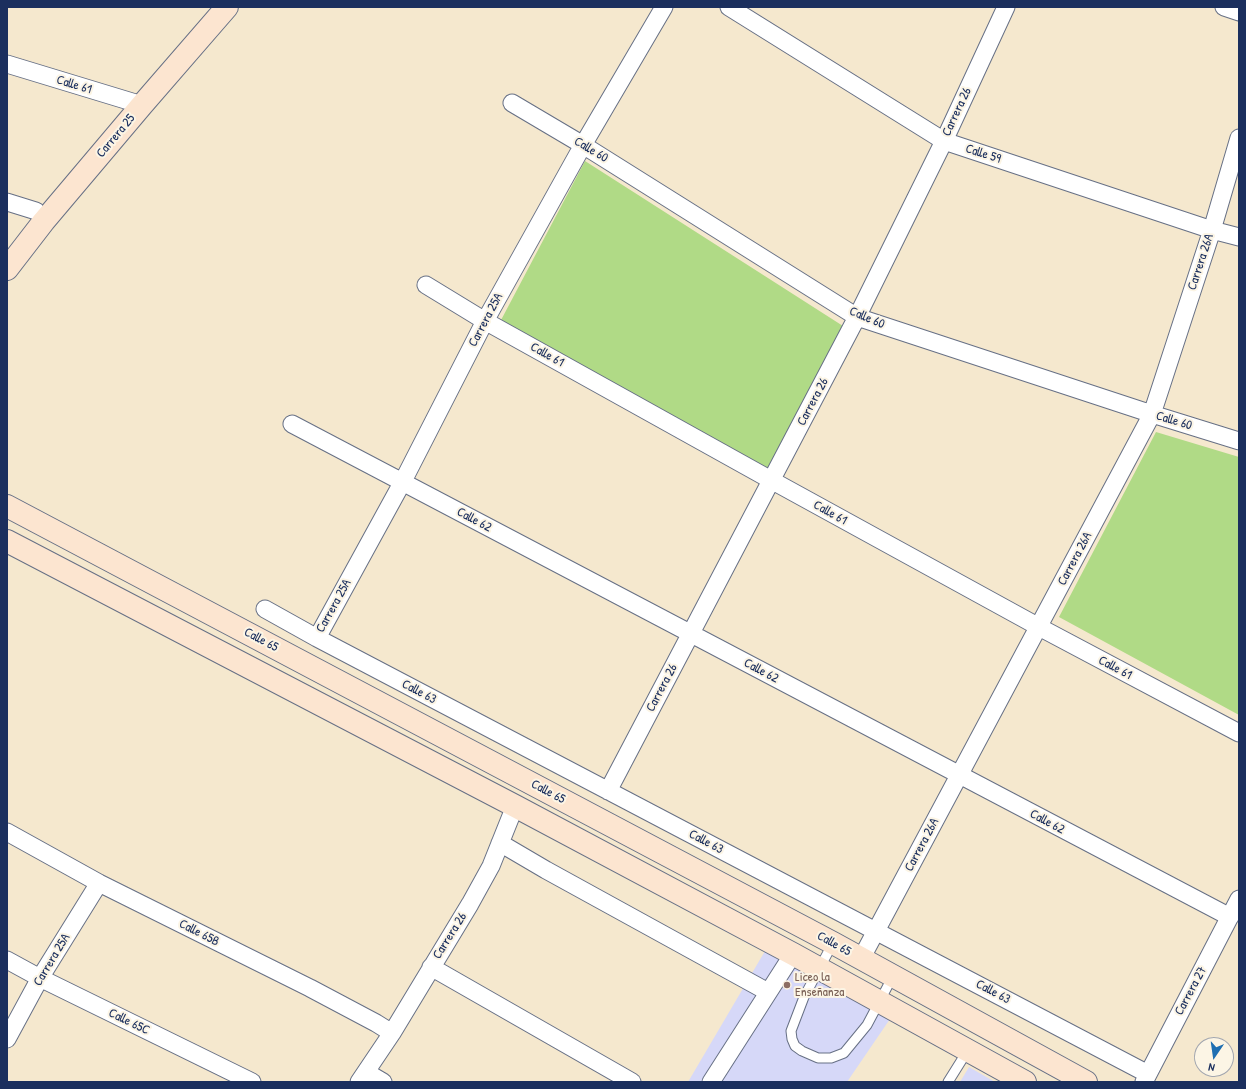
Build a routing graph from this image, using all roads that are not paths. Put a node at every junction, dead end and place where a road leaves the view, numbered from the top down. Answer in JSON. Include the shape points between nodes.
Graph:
{"nodes":[{"id":1,"x":227,"y":7,"type":"edge"},
{"id":2,"x":664,"y":7,"type":"edge"},
{"id":3,"x":729,"y":7,"type":"edge"},
{"id":4,"x":1006,"y":7,"type":"edge"},
{"id":5,"x":1224,"y":7,"type":"edge"},
{"id":6,"x":1239,"y":12,"type":"edge"},
{"id":7,"x":7,"y":64,"type":"edge"},
{"id":8,"x":512,"y":103,"type":"dead end"},
{"id":9,"x":142,"y":105,"type":"junction"},
{"id":10,"x":1239,"y":138,"type":"edge"},
{"id":11,"x":944,"y":141,"type":"junction"},
{"id":12,"x":583,"y":145,"type":"junction"},
{"id":13,"x":7,"y":202,"type":"edge"},
{"id":14,"x":36,"y":211,"type":"dead end"},
{"id":15,"x":1212,"y":230,"type":"junction"},
{"id":16,"x":1239,"y":237,"type":"edge"},
{"id":17,"x":7,"y":268,"type":"edge"},
{"id":18,"x":426,"y":284,"type":"dead end"},
{"id":19,"x":857,"y":317,"type":"junction"},
{"id":20,"x":485,"y":321,"type":"junction"},
{"id":21,"x":1152,"y":414,"type":"junction"},
{"id":22,"x":292,"y":424,"type":"dead end"},
{"id":23,"x":1239,"y":441,"type":"edge"},
{"id":24,"x":771,"y":480,"type":"junction"},
{"id":25,"x":402,"y":483,"type":"junction"},
{"id":26,"x":7,"y":506,"type":"edge"},
{"id":27,"x":7,"y":541,"type":"edge"},
{"id":28,"x":265,"y":609,"type":"dead end"},
{"id":29,"x":1039,"y":627,"type":"junction"},
{"id":30,"x":690,"y":634,"type":"junction"},
{"id":31,"x":317,"y":638,"type":"junction"},
{"id":32,"x":1239,"y":733,"type":"edge"},
{"id":33,"x":959,"y":776,"type":"junction"},
{"id":34,"x":608,"y":790,"type":"junction"},
{"id":35,"x":515,"y":806,"type":"junction"},
{"id":36,"x":7,"y":832,"type":"edge"},
{"id":37,"x":500,"y":843,"type":"junction"},
{"id":38,"x":99,"y":883,"type":"junction"},
{"id":39,"x":1239,"y":899,"type":"edge"},
{"id":40,"x":1230,"y":917,"type":"junction"},
{"id":41,"x":876,"y":931,"type":"junction"},
{"id":42,"x":833,"y":943,"type":"junction"},
{"id":43,"x":793,"y":954,"type":"junction"},
{"id":44,"x":861,"y":959,"type":"junction"},
{"id":45,"x":7,"y":960,"type":"edge"},
{"id":46,"x":431,"y":967,"type":"junction"},
{"id":47,"x":819,"y":969,"type":"junction"},
{"id":48,"x":893,"y":976,"type":"junction"},
{"id":49,"x":40,"y":978,"type":"junction"},
{"id":50,"x":768,"y":992,"type":"junction"},
{"id":51,"x":879,"y":1002,"type":"junction"},
{"id":52,"x":392,"y":1033,"type":"junction"},
{"id":53,"x":7,"y":1039,"type":"edge"},
{"id":54,"x":968,"y":1050,"type":"junction"},
{"id":55,"x":363,"y":1077,"type":"edge"},
{"id":56,"x":1146,"y":1078,"type":"edge"},
{"id":57,"x":252,"y":1082,"type":"edge"},
{"id":58,"x":383,"y":1082,"type":"edge"},
{"id":59,"x":632,"y":1082,"type":"edge"},
{"id":60,"x":711,"y":1082,"type":"edge"},
{"id":61,"x":948,"y":1082,"type":"edge"},
{"id":62,"x":1025,"y":1082,"type":"edge"},
{"id":63,"x":1086,"y":1082,"type":"edge"}],
"edges":[{"from":1,"to":9,"type":"street","name":"Carrera 25"},
{"from":2,"to":12,"type":"street","name":"Carrera 25A"},
{"from":3,"to":11,"type":"street","name":"Calle 59"},
{"from":4,"to":11,"type":"street","name":"Carrera 26"},
{"from":5,"to":6,"type":"street"},
{"from":7,"to":9,"type":"street","name":"Calle 61"},
{"from":8,"to":12,"type":"street","name":"Calle 60"},
{"from":9,"to":17,"type":"street","name":"Carrera 25"},
{"from":10,"to":15,"type":"street","name":"Carrera 26A"},
{"from":11,"to":15,"type":"street","name":"Calle 59"},
{"from":11,"to":19,"type":"street","name":"Carrera 26"},
{"from":12,"to":19,"type":"street","name":"Calle 60"},
{"from":12,"to":20,"type":"street","name":"Carrera 25A"},
{"from":13,"to":14,"type":"street"},
{"from":15,"to":16,"type":"street","name":"Calle 59"},
{"from":15,"to":21,"type":"street","name":"Carrera 26A"},
{"from":18,"to":20,"type":"street","name":"Calle 61"},
{"from":19,"to":21,"type":"street","name":"Calle 60"},
{"from":19,"to":24,"type":"street","name":"Carrera 26"},
{"from":20,"to":24,"type":"street","name":"Calle 61"},
{"from":20,"to":25,"type":"street","name":"Carrera 25A"},
{"from":21,"to":23,"type":"street","name":"Calle 60"},
{"from":21,"to":29,"type":"street","name":"Carrera 26A"},
{"from":22,"to":25,"type":"street","name":"Calle 62"},
{"from":24,"to":29,"type":"street","name":"Calle 61"},
{"from":24,"to":30,"type":"street","name":"Carrera 26"},
{"from":25,"to":30,"type":"street","name":"Calle 62"},
{"from":25,"to":31,"type":"street","name":"Carrera 25A"},
{"from":26,"to":42,"type":"street","name":"Calle 65"},
{"from":27,"to":35,"type":"street"},
{"from":28,"to":31,"type":"street","name":"Calle 63"},
{"from":29,"to":32,"type":"street","name":"Calle 61"},
{"from":29,"to":33,"type":"street","name":"Carrera 26A"},
{"from":30,"to":33,"type":"street","name":"Calle 62"},
{"from":30,"to":34,"type":"street","name":"Carrera 26"},
{"from":31,"to":34,"type":"street","name":"Calle 63"},
{"from":33,"to":40,"type":"street","name":"Calle 62"},
{"from":33,"to":41,"type":"street","name":"Carrera 26A"},
{"from":34,"to":41,"type":"street","name":"Calle 63"},
{"from":35,"to":37,"type":"street","name":"Carrera 26"},
{"from":35,"to":43,"type":"street"},
{"from":36,"to":38,"type":"street","name":"Calle 65B"},
{"from":37,"to":46,"type":"street","name":"Carrera 26","via":[[491,866],[470,904]]},
{"from":37,"to":50,"type":"street"},
{"from":38,"to":49,"type":"street","name":"Carrera 25A"},
{"from":38,"to":52,"type":"street","name":"Calle 65B","via":[[310,988]]},
{"from":39,"to":40,"type":"street","name":"Carrera 27"},
{"from":40,"to":56,"type":"street","name":"Carrera 27"},
{"from":41,"to":44,"type":"street","name":"Carrera 26A"},
{"from":41,"to":56,"type":"street","name":"Calle 63"},
{"from":42,"to":44,"type":"street","name":"Calle 65"},
{"from":42,"to":47,"type":"lane"},
{"from":43,"to":47,"type":"street"},
{"from":43,"to":50,"type":"street"},
{"from":44,"to":48,"type":"street","name":"Calle 65"},
{"from":45,"to":49,"type":"street","name":"Calle 65C"},
{"from":46,"to":52,"type":"street","name":"Carrera 26"},
{"from":46,"to":59,"type":"street"},
{"from":47,"to":51,"type":"street"},
{"from":47,"to":51,"type":"lane","via":[[801,1003],[791,1031],[794,1046],[802,1051],[818,1058],[831,1058],[844,1053],[867,1025]]},
{"from":48,"to":51,"type":"lane"},
{"from":48,"to":63,"type":"street","name":"Calle 65"},
{"from":49,"to":53,"type":"street","name":"Carrera 25A"},
{"from":49,"to":57,"type":"street","name":"Calle 65C"},
{"from":50,"to":60,"type":"street"},
{"from":51,"to":54,"type":"street"},
{"from":52,"to":55,"type":"street","name":"Carrera 26"},
{"from":54,"to":61,"type":"lane"},
{"from":54,"to":62,"type":"street"},
{"from":55,"to":58,"type":"street"}]}
